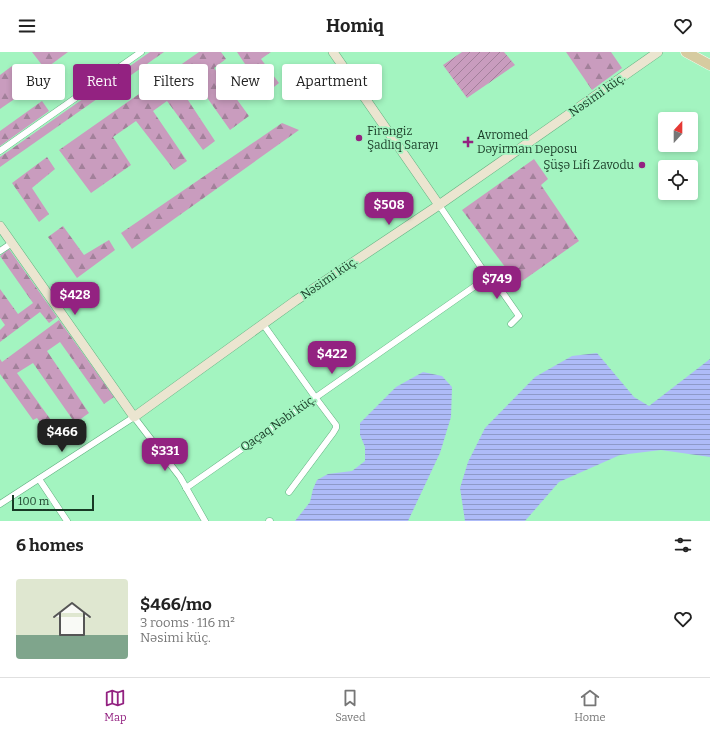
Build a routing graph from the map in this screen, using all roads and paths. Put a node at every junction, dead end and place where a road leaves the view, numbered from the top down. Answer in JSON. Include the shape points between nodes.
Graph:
{"nodes":[{"id":1,"x":141,"y":52,"type":"edge"},
{"id":2,"x":333,"y":52,"type":"edge"},
{"id":3,"x":658,"y":52,"type":"edge"},
{"id":4,"x":686,"y":52,"type":"edge"},
{"id":5,"x":710,"y":65,"type":"edge"},
{"id":6,"x":0,"y":151,"type":"edge"},
{"id":7,"x":439,"y":205,"type":"junction"},
{"id":8,"x":0,"y":226,"type":"edge"},
{"id":9,"x":12,"y":243,"type":"junction"},
{"id":10,"x":0,"y":251,"type":"edge"},
{"id":11,"x":488,"y":277,"type":"junction"},
{"id":12,"x":263,"y":324,"type":"junction"},
{"id":13,"x":511,"y":324,"type":"dead end"},
{"id":14,"x":315,"y":397,"type":"junction"},
{"id":15,"x":134,"y":417,"type":"junction"},
{"id":16,"x":39,"y":479,"type":"junction"},
{"id":17,"x":186,"y":488,"type":"junction"},
{"id":18,"x":289,"y":492,"type":"dead end"},
{"id":19,"x":0,"y":504,"type":"edge"},
{"id":20,"x":67,"y":521,"type":"edge"},
{"id":21,"x":205,"y":521,"type":"edge"}],
"edges":[{"from":1,"to":6,"type":"street"},
{"from":2,"to":7,"type":"street"},
{"from":3,"to":7,"type":"street","name":"Nəsimi küç."},
{"from":4,"to":5,"type":"main road"},
{"from":7,"to":11,"type":"street"},
{"from":7,"to":12,"type":"street","name":"Nəsimi küç."},
{"from":8,"to":9,"type":"street"},
{"from":9,"to":10,"type":"street"},
{"from":9,"to":15,"type":"street"},
{"from":11,"to":13,"type":"street","via":[[519,316]]},
{"from":11,"to":14,"type":"street","name":"Qaçaq Nəbi küç."},
{"from":12,"to":14,"type":"street"},
{"from":12,"to":15,"type":"street","name":"Nəsimi küç."},
{"from":14,"to":17,"type":"street","name":"Qaçaq Nəbi küç."},
{"from":14,"to":18,"type":"street","via":[[336,428]]},
{"from":15,"to":16,"type":"street","name":"Nəsimi küç."},
{"from":15,"to":17,"type":"street"},
{"from":16,"to":19,"type":"street","name":"Nəsimi küç."},
{"from":16,"to":20,"type":"street"},
{"from":17,"to":21,"type":"street"}]}
